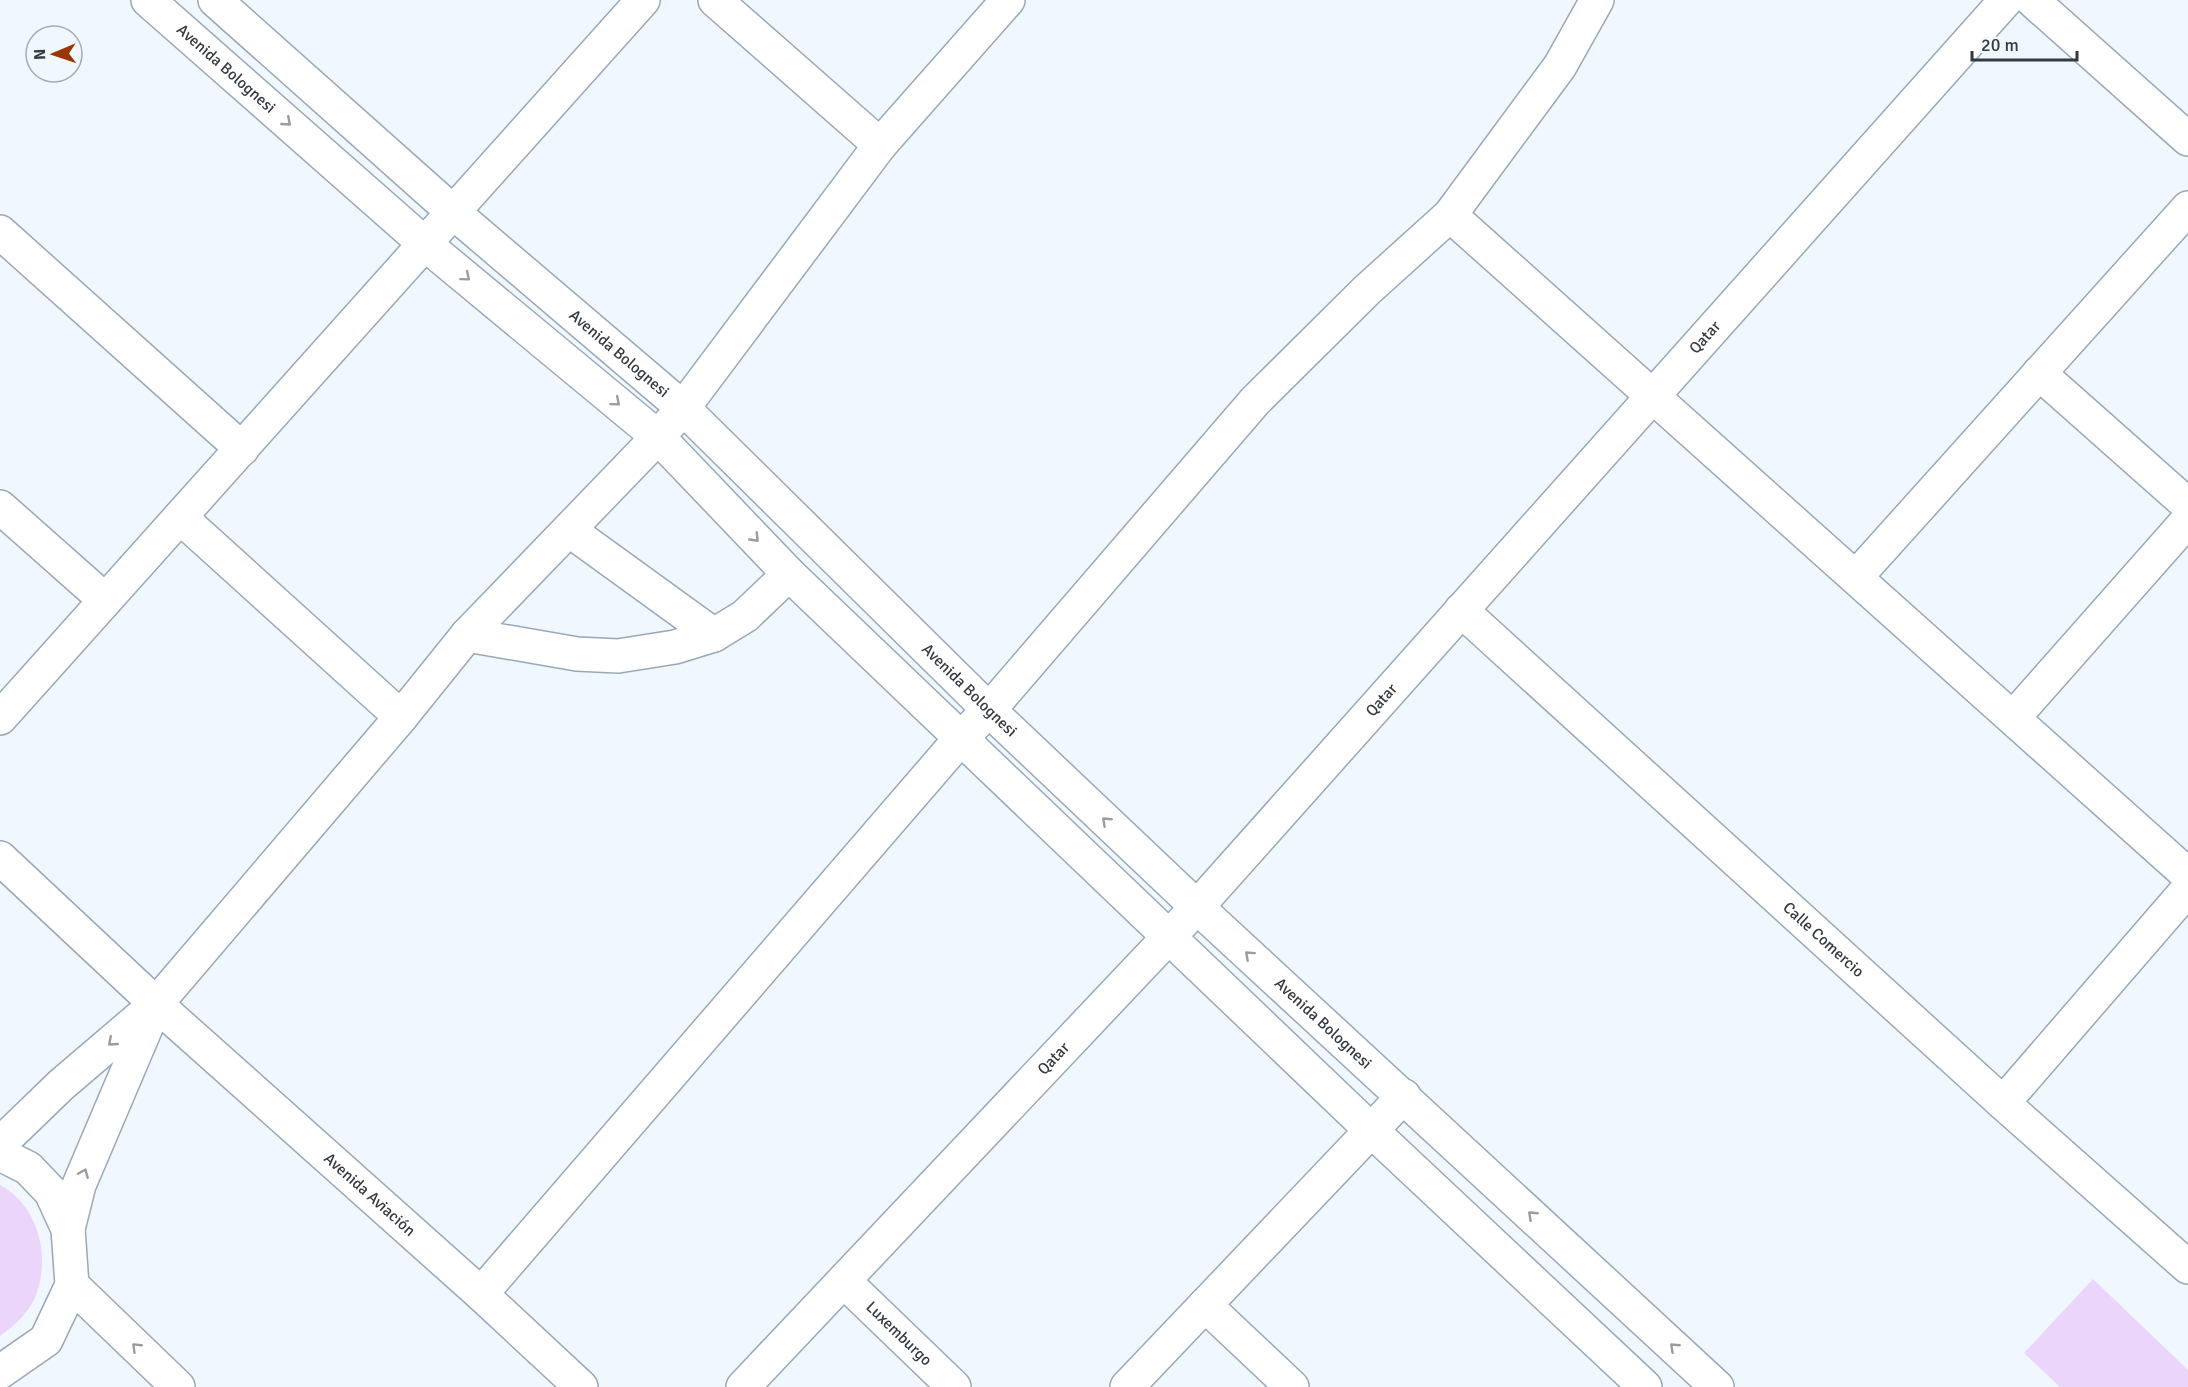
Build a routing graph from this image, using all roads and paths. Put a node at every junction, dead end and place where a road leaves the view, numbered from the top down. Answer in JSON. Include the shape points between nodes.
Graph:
{"nodes":[{"id":1,"x":148,"y":0,"type":"edge"},
{"id":2,"x":215,"y":0,"type":"edge"},
{"id":3,"x":643,"y":0,"type":"edge"},
{"id":4,"x":715,"y":0,"type":"edge"},
{"id":5,"x":1008,"y":0,"type":"edge"},
{"id":6,"x":1597,"y":0,"type":"edge"},
{"id":7,"x":2006,"y":0,"type":"edge"},
{"id":8,"x":2032,"y":0,"type":"edge"},
{"id":9,"x":2188,"y":139,"type":"edge"},
{"id":10,"x":880,"y":145,"type":"junction"},
{"id":11,"x":2188,"y":208,"type":"edge"},
{"id":12,"x":453,"y":212,"type":"junction"},
{"id":13,"x":1450,"y":215,"type":"junction"},
{"id":14,"x":1,"y":234,"type":"edge"},
{"id":15,"x":425,"y":244,"type":"junction"},
{"id":16,"x":2039,"y":374,"type":"junction"},
{"id":17,"x":1653,"y":396,"type":"junction"},
{"id":18,"x":683,"y":408,"type":"junction"},
{"id":19,"x":658,"y":437,"type":"junction"},
{"id":20,"x":242,"y":448,"type":"junction"},
{"id":21,"x":2188,"y":505,"type":"edge"},
{"id":22,"x":0,"y":507,"type":"edge"},
{"id":23,"x":180,"y":517,"type":"junction"},
{"id":24,"x":2188,"y":520,"type":"edge"},
{"id":25,"x":569,"y":530,"type":"junction"},
{"id":26,"x":789,"y":574,"type":"junction"},
{"id":27,"x":1856,"y":578,"type":"junction"},
{"id":28,"x":105,"y":600,"type":"junction"},
{"id":29,"x":1461,"y":610,"type":"junction"},
{"id":30,"x":467,"y":635,"type":"junction"},
{"id":31,"x":714,"y":635,"type":"junction"},
{"id":32,"x":989,"y":710,"type":"junction"},
{"id":33,"x":401,"y":717,"type":"junction"},
{"id":34,"x":0,"y":718,"type":"edge"},
{"id":35,"x":2013,"y":718,"type":"junction"},
{"id":36,"x":961,"y":738,"type":"junction"},
{"id":37,"x":0,"y":858,"type":"edge"},
{"id":38,"x":2188,"y":874,"type":"edge"},
{"id":39,"x":2188,"y":890,"type":"edge"},
{"id":40,"x":1197,"y":907,"type":"junction"},
{"id":41,"x":1168,"y":937,"type":"junction"},
{"id":42,"x":156,"y":1004,"type":"junction"},
{"id":43,"x":1404,"y":1096,"type":"junction"},
{"id":44,"x":2003,"y":1103,"type":"junction"},
{"id":45,"x":1371,"y":1130,"type":"junction"},
{"id":46,"x":0,"y":1144,"type":"edge"},
{"id":47,"x":0,"y":1154,"type":"edge"},
{"id":48,"x":68,"y":1229,"type":"junction"},
{"id":49,"x":2188,"y":1267,"type":"edge"},
{"id":50,"x":844,"y":1281,"type":"junction"},
{"id":51,"x":72,"y":1285,"type":"junction"},
{"id":52,"x":481,"y":1294,"type":"junction"},
{"id":53,"x":1205,"y":1305,"type":"junction"},
{"id":54,"x":0,"y":1372,"type":"edge"},
{"id":55,"x":0,"y":1378,"type":"edge"},
{"id":56,"x":10,"y":1387,"type":"edge"},
{"id":57,"x":178,"y":1387,"type":"edge"},
{"id":58,"x":581,"y":1387,"type":"edge"},
{"id":59,"x":743,"y":1387,"type":"edge"},
{"id":60,"x":954,"y":1387,"type":"edge"},
{"id":61,"x":1127,"y":1387,"type":"edge"},
{"id":62,"x":1292,"y":1387,"type":"edge"},
{"id":63,"x":1645,"y":1387,"type":"edge"},
{"id":64,"x":1717,"y":1387,"type":"edge"}],
"edges":[{"from":1,"to":15,"type":"street","name":"Avenida Bolognesi","one_way":true},
{"from":2,"to":12,"type":"street","name":"Avenida Bolognesi"},
{"from":3,"to":12,"type":"street"},
{"from":4,"to":10,"type":"street"},
{"from":5,"to":10,"type":"street"},
{"from":6,"to":13,"type":"street","via":[[1560,66]]},
{"from":7,"to":17,"type":"street","name":"Qatar"},
{"from":8,"to":9,"type":"street"},
{"from":10,"to":18,"type":"street"},
{"from":11,"to":16,"type":"street"},
{"from":12,"to":15,"type":"street"},
{"from":12,"to":18,"type":"street","name":"Avenida Bolognesi"},
{"from":13,"to":17,"type":"street"},
{"from":13,"to":32,"type":"street","via":[[1367,290],[1255,401]]},
{"from":14,"to":20,"type":"street"},
{"from":15,"to":19,"type":"street","name":"Avenida Bolognesi","one_way":true},
{"from":15,"to":20,"type":"street"},
{"from":16,"to":21,"type":"street"},
{"from":16,"to":27,"type":"street"},
{"from":17,"to":27,"type":"street"},
{"from":17,"to":29,"type":"street","name":"Qatar"},
{"from":18,"to":19,"type":"street"},
{"from":18,"to":32,"type":"street","name":"Avenida Bolognesi"},
{"from":19,"to":25,"type":"street"},
{"from":19,"to":26,"type":"street","name":"Avenida Bolognesi","one_way":true},
{"from":20,"to":23,"type":"street"},
{"from":22,"to":28,"type":"street"},
{"from":23,"to":28,"type":"street"},
{"from":23,"to":33,"type":"street"},
{"from":24,"to":35,"type":"street"},
{"from":25,"to":30,"type":"street"},
{"from":25,"to":31,"type":"street"},
{"from":26,"to":31,"type":"street","via":[[744,616]]},
{"from":26,"to":36,"type":"street","name":"Avenida Bolognesi"},
{"from":27,"to":35,"type":"street"},
{"from":28,"to":34,"type":"street"},
{"from":29,"to":40,"type":"street","name":"Qatar"},
{"from":29,"to":44,"type":"street","name":"Calle Comercio"},
{"from":30,"to":31,"type":"street","via":[[577,654],[618,656],[675,647]]},
{"from":30,"to":33,"type":"street"},
{"from":32,"to":36,"type":"street"},
{"from":40,"to":32,"type":"street","name":"Avenida Bolognesi","one_way":true},
{"from":33,"to":42,"type":"street"},
{"from":35,"to":38,"type":"street"},
{"from":36,"to":41,"type":"street","name":"Avenida Bolognesi"},
{"from":36,"to":52,"type":"street"},
{"from":37,"to":42,"type":"street","name":"Avenida Aviación"},
{"from":39,"to":44,"type":"street"},
{"from":40,"to":41,"type":"street","name":"Qatar"},
{"from":43,"to":40,"type":"street","name":"Avenida Bolognesi","one_way":true},
{"from":41,"to":45,"type":"street","name":"Avenida Bolognesi"},
{"from":41,"to":50,"type":"street","name":"Qatar"},
{"from":42,"to":46,"type":"street","one_way":true,"via":[[61,1085]]},
{"from":48,"to":42,"type":"street","one_way":true,"via":[[79,1185]]},
{"from":42,"to":52,"type":"street","name":"Avenida Aviación"},
{"from":43,"to":45,"type":"street"},
{"from":64,"to":43,"type":"street","name":"Avenida Bolognesi","one_way":true},
{"from":44,"to":49,"type":"street","name":"Calle Comercio"},
{"from":45,"to":53,"type":"street"},
{"from":45,"to":63,"type":"street","name":"Avenida Bolognesi"},
{"from":47,"to":48,"type":"street","via":[[28,1168],[51,1192]]},
{"from":48,"to":51,"type":"street"},
{"from":50,"to":59,"type":"street","name":"Qatar"},
{"from":50,"to":60,"type":"street","name":"Luxemburgo"},
{"from":51,"to":54,"type":"street","via":[[46,1340]]},
{"from":57,"to":51,"type":"street","one_way":true},
{"from":52,"to":58,"type":"street","name":"Avenida Aviación"},
{"from":53,"to":61,"type":"street"},
{"from":53,"to":62,"type":"street"},
{"from":55,"to":56,"type":"street"}]}
